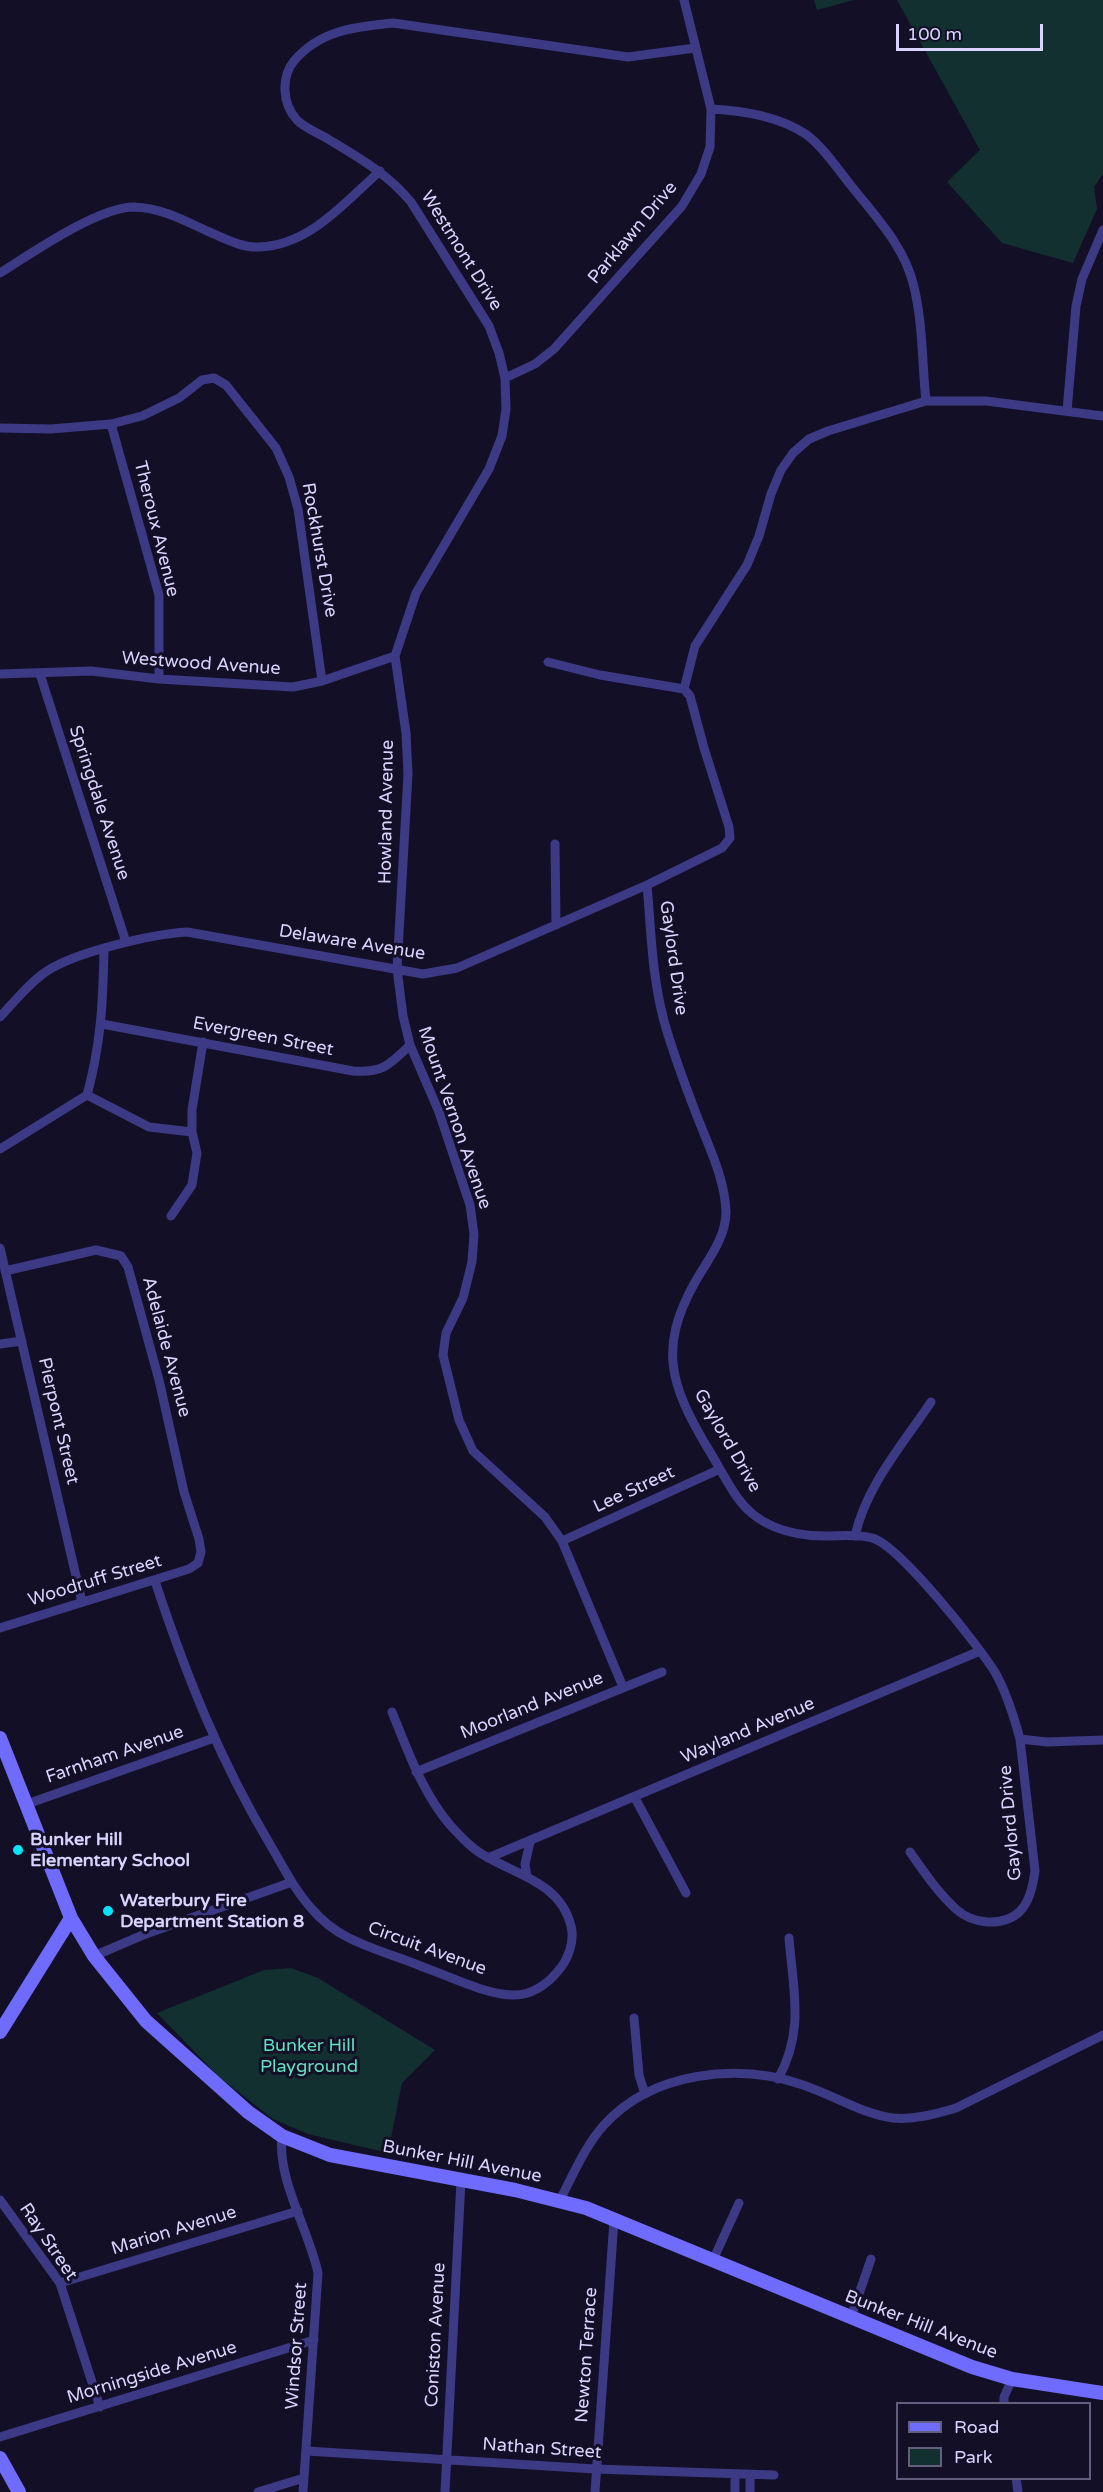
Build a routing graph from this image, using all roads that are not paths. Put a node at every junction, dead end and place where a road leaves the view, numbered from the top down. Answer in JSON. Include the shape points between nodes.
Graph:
{"nodes":[{"id":1,"x":684,"y":0,"type":"edge"},
{"id":2,"x":695,"y":48,"type":"junction"},
{"id":3,"x":711,"y":109,"type":"junction"},
{"id":4,"x":380,"y":171,"type":"junction"},
{"id":5,"x":1103,"y":230,"type":"edge"},
{"id":6,"x":0,"y":273,"type":"edge"},
{"id":7,"x":506,"y":378,"type":"junction"},
{"id":8,"x":926,"y":401,"type":"junction"},
{"id":9,"x":1067,"y":411,"type":"junction"},
{"id":10,"x":1103,"y":416,"type":"edge"},
{"id":11,"x":111,"y":424,"type":"junction"},
{"id":12,"x":0,"y":428,"type":"edge"},
{"id":13,"x":395,"y":656,"type":"junction"},
{"id":14,"x":548,"y":662,"type":"dead end"},
{"id":15,"x":0,"y":674,"type":"edge"},
{"id":16,"x":40,"y":674,"type":"junction"},
{"id":17,"x":159,"y":679,"type":"junction"},
{"id":18,"x":322,"y":681,"type":"junction"},
{"id":19,"x":684,"y":689,"type":"junction"},
{"id":20,"x":555,"y":844,"type":"dead end"},
{"id":21,"x":647,"y":885,"type":"junction"},
{"id":22,"x":556,"y":925,"type":"junction"},
{"id":23,"x":126,"y":942,"type":"junction"},
{"id":24,"x":104,"y":949,"type":"junction"},
{"id":25,"x":397,"y":969,"type":"junction"},
{"id":26,"x":0,"y":1017,"type":"edge"},
{"id":27,"x":102,"y":1024,"type":"junction"},
{"id":28,"x":203,"y":1042,"type":"junction"},
{"id":29,"x":410,"y":1045,"type":"junction"},
{"id":30,"x":87,"y":1095,"type":"junction"},
{"id":31,"x":192,"y":1132,"type":"junction"},
{"id":32,"x":0,"y":1149,"type":"edge"},
{"id":33,"x":171,"y":1216,"type":"dead end"},
{"id":34,"x":0,"y":1248,"type":"edge"},
{"id":35,"x":5,"y":1271,"type":"junction"},
{"id":36,"x":22,"y":1341,"type":"junction"},
{"id":37,"x":0,"y":1344,"type":"edge"},
{"id":38,"x":931,"y":1402,"type":"dead end"},
{"id":39,"x":720,"y":1469,"type":"junction"},
{"id":40,"x":855,"y":1536,"type":"junction"},
{"id":41,"x":562,"y":1541,"type":"junction"},
{"id":42,"x":198,"y":1563,"type":"joint"},
{"id":43,"x":155,"y":1581,"type":"junction"},
{"id":44,"x":82,"y":1602,"type":"junction"},
{"id":45,"x":0,"y":1628,"type":"edge"},
{"id":46,"x":980,"y":1651,"type":"junction"},
{"id":47,"x":662,"y":1672,"type":"dead end"},
{"id":48,"x":623,"y":1687,"type":"junction"},
{"id":49,"x":392,"y":1712,"type":"dead end"},
{"id":50,"x":214,"y":1737,"type":"junction"},
{"id":51,"x":0,"y":1738,"type":"edge"},
{"id":52,"x":1020,"y":1738,"type":"junction"},
{"id":53,"x":1103,"y":1740,"type":"edge"},
{"id":54,"x":416,"y":1772,"type":"junction"},
{"id":55,"x":635,"y":1798,"type":"junction"},
{"id":56,"x":27,"y":1804,"type":"junction"},
{"id":57,"x":530,"y":1842,"type":"junction"},
{"id":58,"x":910,"y":1852,"type":"dead end"},
{"id":59,"x":488,"y":1858,"type":"junction"},
{"id":60,"x":527,"y":1877,"type":"junction"},
{"id":61,"x":292,"y":1882,"type":"junction"},
{"id":62,"x":686,"y":1893,"type":"dead end"},
{"id":63,"x":71,"y":1918,"type":"junction"},
{"id":64,"x":789,"y":1938,"type":"dead end"},
{"id":65,"x":94,"y":1956,"type":"junction"},
{"id":66,"x":634,"y":2018,"type":"dead end"},
{"id":67,"x":0,"y":2032,"type":"edge"},
{"id":68,"x":1103,"y":2035,"type":"edge"},
{"id":69,"x":778,"y":2079,"type":"junction"},
{"id":70,"x":645,"y":2094,"type":"junction"},
{"id":71,"x":282,"y":2136,"type":"junction"},
{"id":72,"x":461,"y":2181,"type":"junction"},
{"id":73,"x":0,"y":2200,"type":"edge"},
{"id":74,"x":560,"y":2200,"type":"junction"},
{"id":75,"x":739,"y":2203,"type":"dead end"},
{"id":76,"x":298,"y":2211,"type":"junction"},
{"id":77,"x":614,"y":2220,"type":"junction"},
{"id":78,"x":872,"y":2259,"type":"dead end"},
{"id":79,"x":713,"y":2260,"type":"junction"},
{"id":80,"x":60,"y":2283,"type":"junction"},
{"id":81,"x":851,"y":2318,"type":"junction"},
{"id":82,"x":314,"y":2340,"type":"junction"},
{"id":83,"x":1012,"y":2379,"type":"junction"},
{"id":84,"x":1103,"y":2393,"type":"edge"},
{"id":85,"x":1004,"y":2402,"type":"edge"},
{"id":86,"x":100,"y":2407,"type":"junction"},
{"id":87,"x":0,"y":2437,"type":"edge"},
{"id":88,"x":308,"y":2451,"type":"junction"},
{"id":89,"x":0,"y":2458,"type":"edge"},
{"id":90,"x":446,"y":2459,"type":"junction"},
{"id":91,"x":596,"y":2469,"type":"junction"},
{"id":92,"x":735,"y":2475,"type":"junction"},
{"id":93,"x":750,"y":2475,"type":"junction"},
{"id":94,"x":774,"y":2475,"type":"dead end"},
{"id":95,"x":304,"y":2478,"type":"junction"},
{"id":96,"x":19,"y":2492,"type":"edge"},
{"id":97,"x":258,"y":2492,"type":"edge"},
{"id":98,"x":303,"y":2492,"type":"edge"},
{"id":99,"x":445,"y":2492,"type":"edge"},
{"id":100,"x":595,"y":2492,"type":"edge"},
{"id":101,"x":735,"y":2492,"type":"edge"},
{"id":102,"x":750,"y":2492,"type":"edge"}],
"edges":[{"from":1,"to":2,"type":"street","name":"Parklawn Drive"},
{"from":2,"to":3,"type":"street","name":"Parklawn Drive"},
{"from":2,"to":4,"type":"street","name":"Westmont Drive","via":[[628,57],[393,23],[328,34],[305,48],[288,69],[284,88],[287,105],[297,121]]},
{"from":3,"to":7,"type":"street","name":"Parklawn Drive","via":[[710,147],[701,174],[682,206],[554,349],[536,364]]},
{"from":3,"to":8,"type":"street","via":[[762,116],[807,135],[895,242],[914,287]]},
{"from":4,"to":6,"type":"street","via":[[305,235],[281,243],[259,247],[238,244],[161,210],[133,207],[111,211]]},
{"from":4,"to":7,"type":"street","name":"Westmont Drive","via":[[411,202],[469,293],[489,326]]},
{"from":5,"to":9,"type":"street","via":[[1082,279],[1076,306]]},
{"from":7,"to":13,"type":"street","name":"Westmont Drive","via":[[502,436],[489,469],[416,593]]},
{"from":8,"to":9,"type":"street","via":[[986,401]]},
{"from":8,"to":19,"type":"street","via":[[828,431],[793,453],[774,486],[747,565],[695,646]]},
{"from":9,"to":10,"type":"street"},
{"from":11,"to":12,"type":"street"},
{"from":11,"to":17,"type":"street","name":"Theroux Avenue","via":[[159,595]]},
{"from":11,"to":18,"type":"street","name":"Rockhurst Drive","via":[[142,416],[179,398],[202,380],[214,378],[226,384],[276,448],[289,477],[298,509]]},
{"from":13,"to":18,"type":"street","name":"Westwood Avenue"},
{"from":13,"to":25,"type":"street","name":"Howland Avenue","via":[[408,774]]},
{"from":14,"to":19,"type":"street"},
{"from":15,"to":16,"type":"street","name":"Westwood Avenue"},
{"from":16,"to":17,"type":"street","name":"Westwood Avenue","via":[[91,671]]},
{"from":16,"to":23,"type":"street","name":"Springdale Avenue"},
{"from":17,"to":18,"type":"street","name":"Westwood Avenue","via":[[293,687]]},
{"from":19,"to":21,"type":"street","name":"Delaware Avenue","via":[[690,696],[730,838],[722,848]]},
{"from":20,"to":22,"type":"street"},
{"from":21,"to":22,"type":"street","name":"Delaware Avenue"},
{"from":21,"to":39,"type":"street","name":"Gaylord Drive","via":[[656,983],[664,1021],[719,1172],[726,1213],[715,1250],[682,1306],[673,1337],[672,1367],[691,1420]]},
{"from":22,"to":25,"type":"street","name":"Delaware Avenue","via":[[457,968],[423,974]]},
{"from":23,"to":24,"type":"street","name":"Delaware Avenue"},
{"from":23,"to":25,"type":"street","name":"Delaware Avenue","via":[[187,932]]},
{"from":24,"to":26,"type":"street","name":"Delaware Avenue","via":[[48,970]]},
{"from":24,"to":27,"type":"street"},
{"from":25,"to":29,"type":"street","name":"Mount Vernon Avenue"},
{"from":27,"to":28,"type":"street","name":"Evergreen Street"},
{"from":27,"to":30,"type":"street"},
{"from":28,"to":29,"type":"street","name":"Evergreen Street","via":[[373,1072],[392,1062]]},
{"from":28,"to":31,"type":"street"},
{"from":29,"to":41,"type":"street","name":"Mount Vernon Avenue","via":[[439,1112],[470,1204],[474,1234],[463,1298],[446,1333],[443,1355],[459,1420],[472,1451],[545,1517]]},
{"from":30,"to":31,"type":"street","via":[[149,1127]]},
{"from":30,"to":32,"type":"street"},
{"from":31,"to":33,"type":"street","via":[[197,1153],[192,1185]]},
{"from":34,"to":35,"type":"street","name":"Pierpont Street"},
{"from":35,"to":36,"type":"street","name":"Pierpont Street"},
{"from":35,"to":42,"type":"street","name":"Adelaide Avenue","via":[[96,1250],[121,1256],[128,1267],[199,1539]]},
{"from":36,"to":37,"type":"street"},
{"from":36,"to":44,"type":"street","name":"Pierpont Street"},
{"from":38,"to":40,"type":"street","via":[[870,1493]]},
{"from":39,"to":40,"type":"street","name":"Gaylord Drive","via":[[738,1499],[756,1517],[779,1530],[802,1536]]},
{"from":39,"to":41,"type":"street","name":"Lee Street"},
{"from":40,"to":46,"type":"street","name":"Gaylord Drive","via":[[875,1538],[914,1570]]},
{"from":41,"to":48,"type":"street","name":"Mount Vernon Avenue"},
{"from":42,"to":43,"type":"street","name":"Woodruff Street"},
{"from":43,"to":44,"type":"street","name":"Woodruff Street"},
{"from":43,"to":50,"type":"street","name":"Circuit Avenue","via":[[184,1668]]},
{"from":44,"to":45,"type":"street","name":"Woodruff Street"},
{"from":46,"to":52,"type":"street","name":"Gaylord Drive","via":[[996,1674]]},
{"from":46,"to":55,"type":"street","name":"Wayland Avenue"},
{"from":47,"to":48,"type":"street","name":"Moorland Avenue"},
{"from":48,"to":54,"type":"street","name":"Moorland Avenue"},
{"from":49,"to":54,"type":"street","name":"Circuit Avenue"},
{"from":50,"to":56,"type":"street","name":"Farnham Avenue"},
{"from":50,"to":61,"type":"street","name":"Circuit Avenue","via":[[252,1814]]},
{"from":51,"to":56,"type":"main road","name":"Bunker Hill Avenue"},
{"from":52,"to":53,"type":"street","via":[[1047,1742]]},
{"from":52,"to":58,"type":"street","name":"Gaylord Drive","via":[[1035,1871],[1033,1889],[1017,1915],[1000,1922],[971,1920],[958,1912]]},
{"from":54,"to":59,"type":"street","name":"Circuit Avenue","via":[[450,1825]]},
{"from":55,"to":57,"type":"street","name":"Wayland Avenue"},
{"from":55,"to":62,"type":"street"},
{"from":56,"to":63,"type":"main road","name":"Bunker Hill Avenue"},
{"from":57,"to":59,"type":"street","name":"Wayland Avenue"},
{"from":57,"to":60,"type":"street","via":[[525,1864]]},
{"from":59,"to":60,"type":"street","name":"Circuit Avenue"},
{"from":60,"to":61,"type":"street","name":"Circuit Avenue","via":[[558,1896],[572,1927],[571,1944],[565,1964],[551,1980],[534,1991],[513,1995],[465,1982],[349,1938],[311,1909]]},
{"from":61,"to":65,"type":"street","via":[[184,1919]]},
{"from":63,"to":65,"type":"main road","name":"Bunker Hill Avenue"},
{"from":63,"to":67,"type":"main road"},
{"from":64,"to":69,"type":"street","via":[[796,2018],[794,2044]]},
{"from":65,"to":71,"type":"main road","name":"Bunker Hill Avenue","via":[[146,2021],[248,2112]]},
{"from":66,"to":70,"type":"street","via":[[639,2075]]},
{"from":68,"to":69,"type":"street","via":[[956,2108],[932,2115],[892,2118]]},
{"from":69,"to":70,"type":"street","via":[[750,2073],[718,2074],[671,2083]]},
{"from":70,"to":74,"type":"street","via":[[620,2109],[603,2126]]},
{"from":71,"to":72,"type":"main road","name":"Bunker Hill Avenue","via":[[330,2155]]},
{"from":71,"to":76,"type":"street","name":"Windsor Street","via":[[280,2150]]},
{"from":72,"to":74,"type":"main road","name":"Bunker Hill Avenue"},
{"from":72,"to":90,"type":"street","name":"Coniston Avenue"},
{"from":73,"to":80,"type":"street","name":"Ray Street"},
{"from":74,"to":77,"type":"main road","name":"Bunker Hill Avenue"},
{"from":75,"to":79,"type":"street"},
{"from":76,"to":80,"type":"street","name":"Marion Avenue"},
{"from":76,"to":82,"type":"street","name":"Windsor Street","via":[[318,2274]]},
{"from":77,"to":79,"type":"main road","name":"Bunker Hill Avenue"},
{"from":77,"to":91,"type":"street","name":"Newton Terrace"},
{"from":78,"to":81,"type":"street"},
{"from":79,"to":81,"type":"main road","name":"Bunker Hill Avenue"},
{"from":80,"to":86,"type":"street","name":"Ray Street"},
{"from":81,"to":83,"type":"main road","name":"Bunker Hill Avenue"},
{"from":82,"to":86,"type":"street","name":"Morningside Avenue"},
{"from":82,"to":88,"type":"street","name":"Windsor Street"},
{"from":83,"to":84,"type":"main road","name":"Bunker Hill Avenue"},
{"from":83,"to":85,"type":"street"},
{"from":86,"to":87,"type":"street","name":"Morningside Avenue"},
{"from":88,"to":90,"type":"street","name":"Nathan Street"},
{"from":88,"to":95,"type":"street","name":"Windsor Street"},
{"from":89,"to":96,"type":"main road"},
{"from":90,"to":91,"type":"street","name":"Nathan Street"},
{"from":90,"to":99,"type":"street","name":"Coniston Avenue"},
{"from":91,"to":92,"type":"street","name":"Nathan Street"},
{"from":91,"to":100,"type":"street","name":"Newton Terrace"},
{"from":92,"to":93,"type":"street","name":"Nathan Street"},
{"from":92,"to":101,"type":"street"},
{"from":93,"to":94,"type":"street","name":"Nathan Street"},
{"from":93,"to":102,"type":"street"},
{"from":95,"to":97,"type":"street"},
{"from":95,"to":98,"type":"street","name":"Windsor Street"}]}
